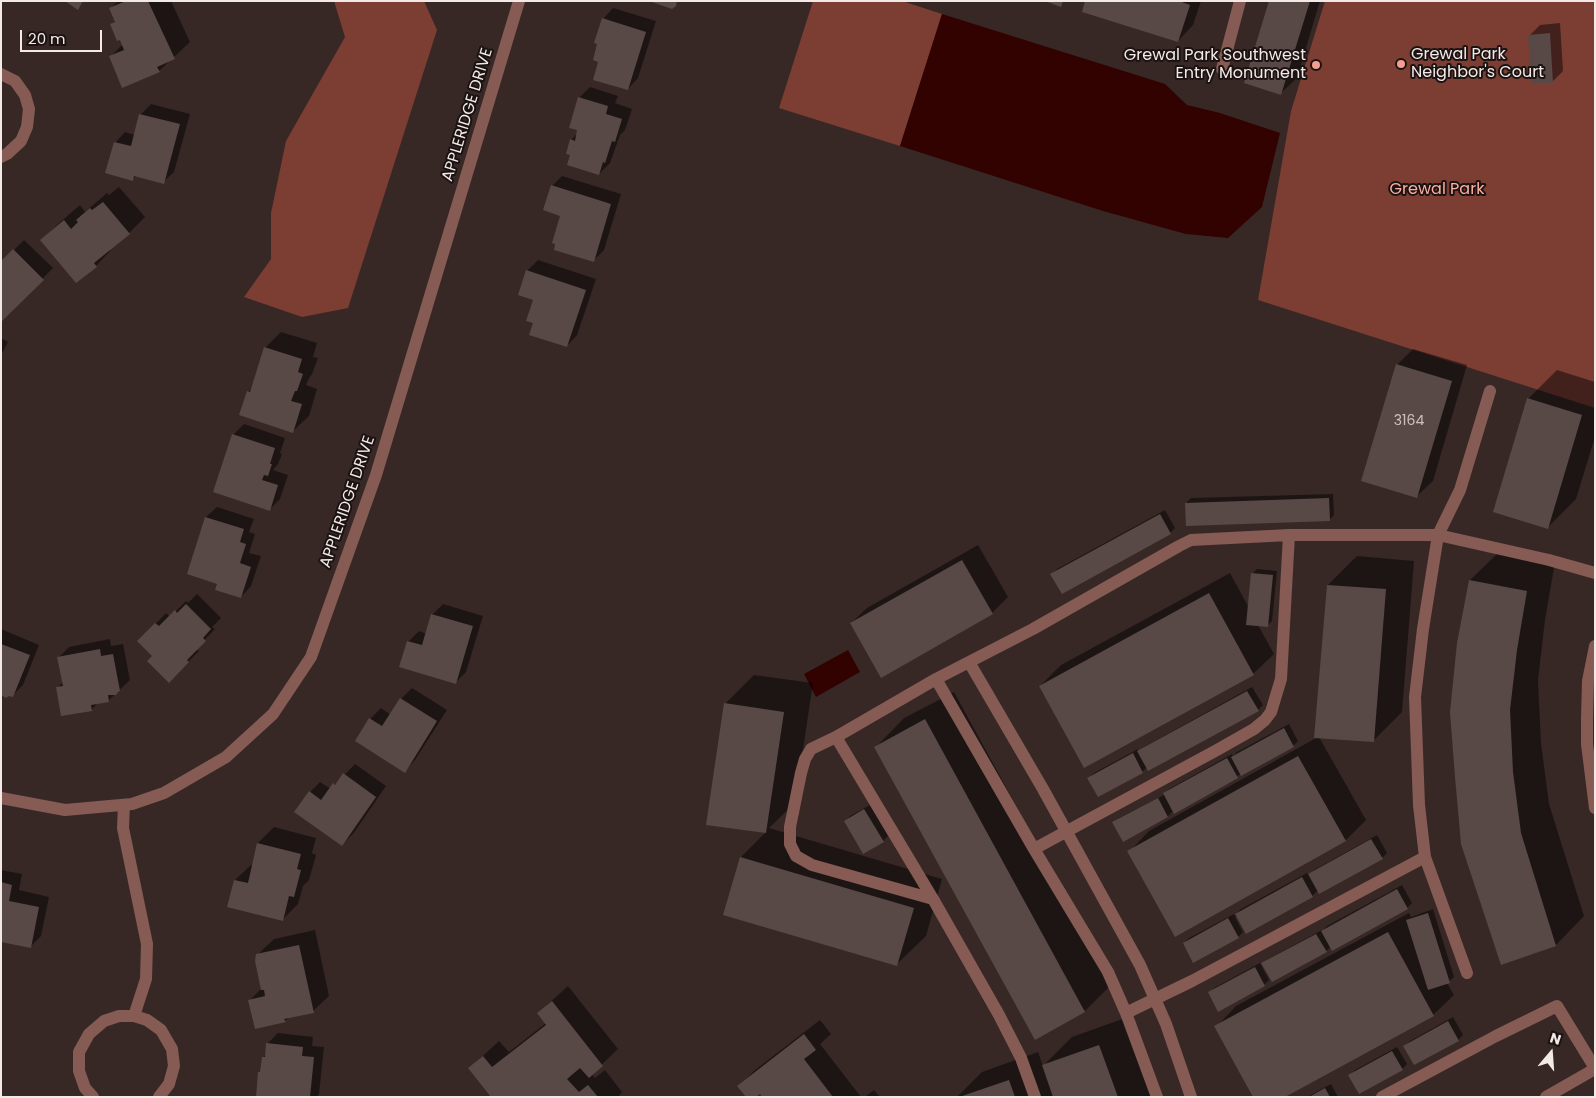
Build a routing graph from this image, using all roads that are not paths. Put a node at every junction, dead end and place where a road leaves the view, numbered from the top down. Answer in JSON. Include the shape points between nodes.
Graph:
{"nodes":[{"id":1,"x":519,"y":1,"type":"edge"},
{"id":2,"x":1240,"y":1,"type":"edge"},
{"id":3,"x":1222,"y":69,"type":"dead end"},
{"id":4,"x":1,"y":74,"type":"edge"},
{"id":5,"x":1,"y":157,"type":"edge"},
{"id":6,"x":1490,"y":391,"type":"dead end"},
{"id":7,"x":1289,"y":535,"type":"junction"},
{"id":8,"x":1438,"y":535,"type":"junction"},
{"id":9,"x":1595,"y":574,"type":"edge"},
{"id":10,"x":1595,"y":646,"type":"edge"},
{"id":11,"x":969,"y":662,"type":"junction"},
{"id":12,"x":936,"y":679,"type":"junction"},
{"id":13,"x":836,"y":736,"type":"junction"},
{"id":14,"x":1,"y":798,"type":"edge"},
{"id":15,"x":124,"y":805,"type":"junction"},
{"id":16,"x":1595,"y":808,"type":"edge"},
{"id":17,"x":1066,"y":831,"type":"junction"},
{"id":18,"x":1034,"y":848,"type":"junction"},
{"id":19,"x":1425,"y":856,"type":"junction"},
{"id":20,"x":934,"y":899,"type":"junction"},
{"id":21,"x":1467,"y":973,"type":"dead end"},
{"id":22,"x":1155,"y":999,"type":"junction"},
{"id":23,"x":1126,"y":1013,"type":"junction"},
{"id":24,"x":134,"y":1016,"type":"junction"},
{"id":25,"x":1595,"y":1069,"type":"edge"},
{"id":26,"x":93,"y":1097,"type":"edge"},
{"id":27,"x":159,"y":1097,"type":"edge"},
{"id":28,"x":1035,"y":1097,"type":"edge"},
{"id":29,"x":1157,"y":1097,"type":"edge"},
{"id":30,"x":1191,"y":1097,"type":"edge"},
{"id":31,"x":1382,"y":1097,"type":"edge"},
{"id":32,"x":1546,"y":1097,"type":"edge"}],
"edges":[{"from":1,"to":15,"type":"street","name":"APPLERIDGE DRIVE","via":[[376,475],[312,657],[273,714],[226,757],[164,793]]},
{"from":2,"to":3,"type":"street"},
{"from":4,"to":5,"type":"street","via":[[15,81],[25,95],[29,109],[27,127],[20,141]]},
{"from":6,"to":8,"type":"street","via":[[1460,490]]},
{"from":7,"to":8,"type":"street"},
{"from":7,"to":11,"type":"street","via":[[1191,540]]},
{"from":7,"to":17,"type":"street","via":[[1281,678],[1271,712],[1265,720],[1254,729]]},
{"from":8,"to":9,"type":"street"},
{"from":8,"to":19,"type":"street","via":[[1415,698],[1419,805]]},
{"from":10,"to":16,"type":"street","via":[[1588,681],[1586,719]]},
{"from":11,"to":12,"type":"street"},
{"from":11,"to":17,"type":"street"},
{"from":12,"to":13,"type":"street"},
{"from":12,"to":18,"type":"street"},
{"from":13,"to":20,"type":"street"},
{"from":13,"to":20,"type":"street","via":[[811,749],[805,759],[790,827],[790,844],[796,856],[812,865]]},
{"from":14,"to":15,"type":"street","name":"APPLERIDGE DRIVE","via":[[66,810]]},
{"from":15,"to":24,"type":"street","via":[[124,828],[148,944],[146,979]]},
{"from":17,"to":18,"type":"street"},
{"from":17,"to":22,"type":"street","via":[[1140,965]]},
{"from":18,"to":23,"type":"street","via":[[1108,972]]},
{"from":19,"to":21,"type":"street"},
{"from":19,"to":22,"type":"street"},
{"from":20,"to":28,"type":"street","via":[[1017,1049]]},
{"from":22,"to":23,"type":"street"},
{"from":22,"to":30,"type":"street"},
{"from":23,"to":29,"type":"street"},
{"from":24,"to":26,"type":"street","via":[[104,1021],[89,1034],[79,1052],[79,1071]]},
{"from":24,"to":27,"type":"street","via":[[148,1020],[161,1030],[172,1049],[174,1066],[169,1084]]},
{"from":25,"to":31,"type":"street","via":[[1557,1006]]},
{"from":25,"to":32,"type":"street"}]}
